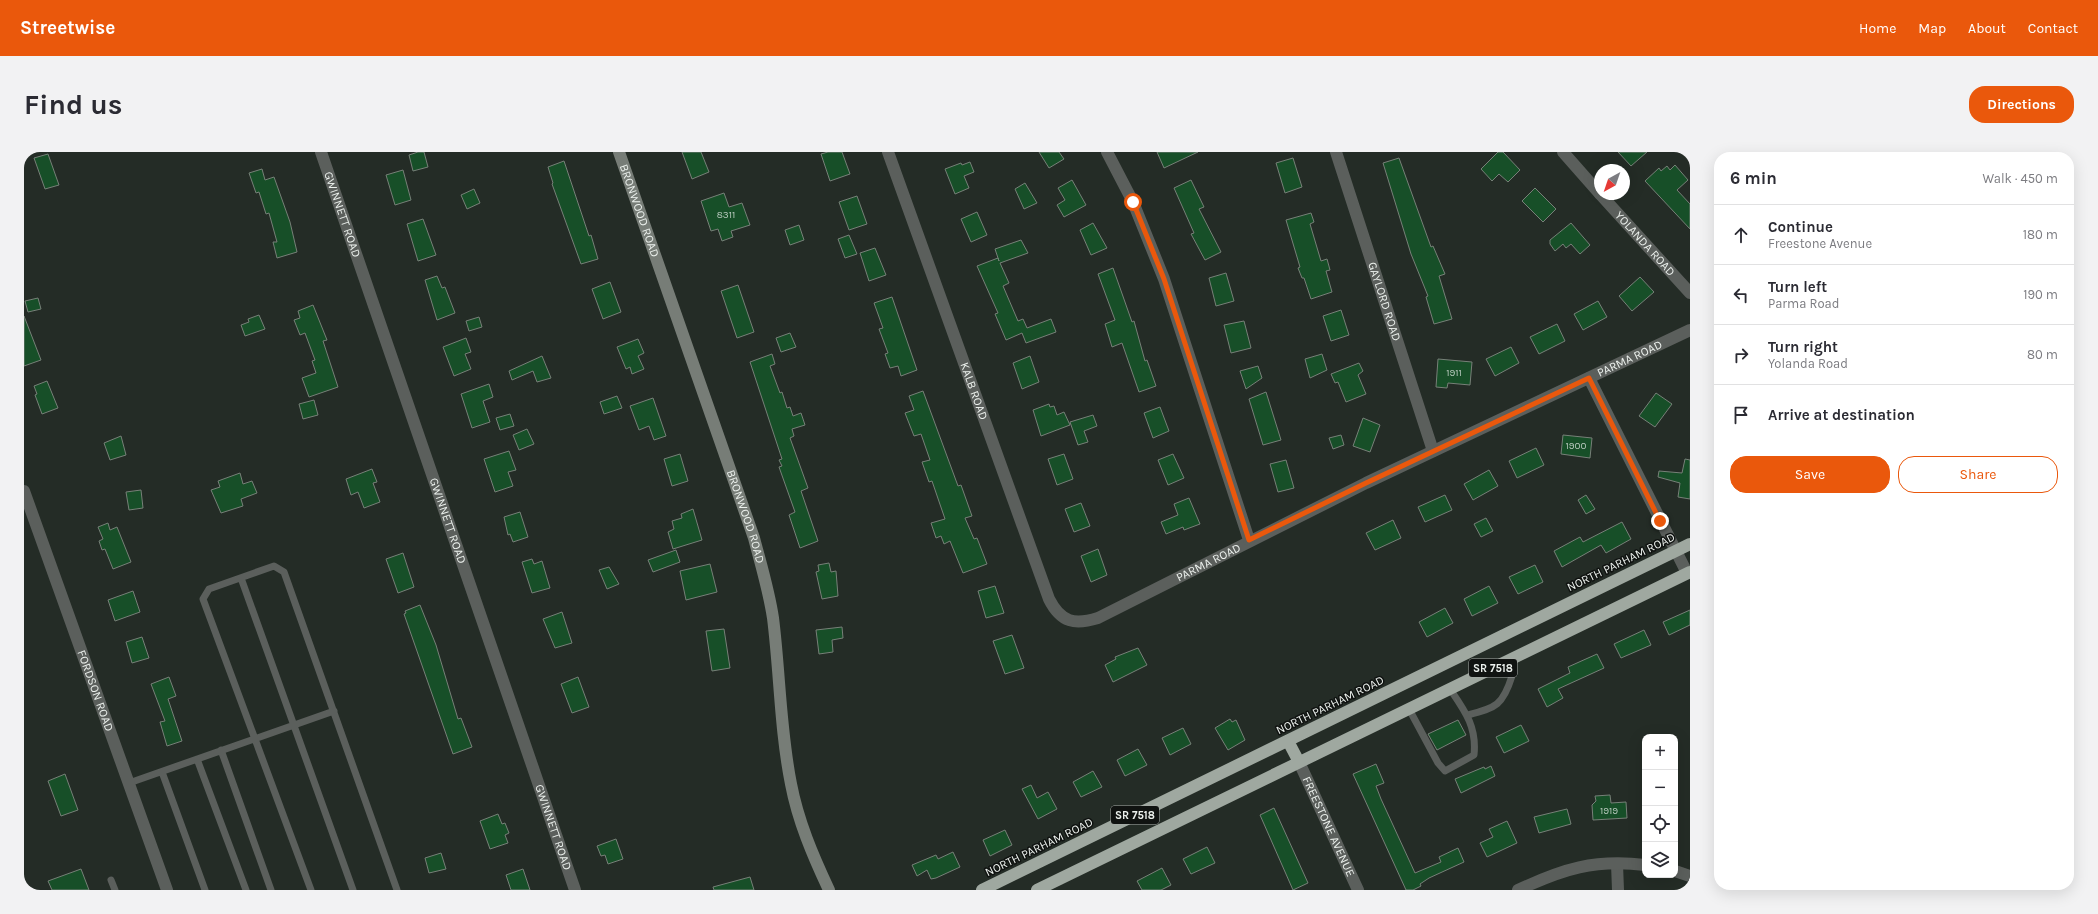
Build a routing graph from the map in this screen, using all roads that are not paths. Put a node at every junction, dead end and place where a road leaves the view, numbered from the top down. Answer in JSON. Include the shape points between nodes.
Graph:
{"nodes":[{"id":1,"x":321,"y":152,"type":"edge"},
{"id":2,"x":619,"y":152,"type":"edge"},
{"id":3,"x":888,"y":152,"type":"edge"},
{"id":4,"x":1107,"y":152,"type":"edge"},
{"id":5,"x":1336,"y":152,"type":"edge"},
{"id":6,"x":1563,"y":152,"type":"edge"},
{"id":7,"x":1594,"y":187,"type":"edge"},
{"id":8,"x":1605,"y":200,"type":"edge"},
{"id":9,"x":1690,"y":293,"type":"edge"},
{"id":10,"x":1690,"y":330,"type":"edge"},
{"id":11,"x":1589,"y":378,"type":"junction"},
{"id":12,"x":1434,"y":451,"type":"junction"},
{"id":13,"x":24,"y":491,"type":"edge"},
{"id":14,"x":1249,"y":540,"type":"junction"},
{"id":15,"x":1690,"y":544,"type":"edge"},
{"id":16,"x":1675,"y":551,"type":"junction"},
{"id":17,"x":1688,"y":572,"type":"edge"},
{"id":18,"x":241,"y":578,"type":"junction"},
{"id":19,"x":1072,"y":621,"type":"joint"},
{"id":20,"x":1506,"y":662,"type":"junction"},
{"id":21,"x":1450,"y":689,"type":"junction"},
{"id":22,"x":1409,"y":709,"type":"junction"},
{"id":23,"x":334,"y":711,"type":"junction"},
{"id":24,"x":1468,"y":715,"type":"junction"},
{"id":25,"x":294,"y":724,"type":"junction"},
{"id":26,"x":255,"y":738,"type":"junction"},
{"id":27,"x":1288,"y":741,"type":"junction"},
{"id":28,"x":221,"y":750,"type":"junction"},
{"id":29,"x":197,"y":759,"type":"junction"},
{"id":30,"x":1299,"y":762,"type":"junction"},
{"id":31,"x":162,"y":772,"type":"junction"},
{"id":32,"x":129,"y":784,"type":"junction"},
{"id":33,"x":1617,"y":864,"type":"junction"},
{"id":34,"x":1642,"y":865,"type":"edge"},
{"id":35,"x":1678,"y":873,"type":"edge"},
{"id":36,"x":1690,"y":876,"type":"edge"},
{"id":37,"x":111,"y":880,"type":"dead end"},
{"id":38,"x":115,"y":890,"type":"edge"},
{"id":39,"x":167,"y":890,"type":"edge"},
{"id":40,"x":205,"y":890,"type":"edge"},
{"id":41,"x":246,"y":890,"type":"edge"},
{"id":42,"x":271,"y":890,"type":"edge"},
{"id":43,"x":311,"y":890,"type":"edge"},
{"id":44,"x":354,"y":890,"type":"edge"},
{"id":45,"x":397,"y":890,"type":"edge"},
{"id":46,"x":575,"y":890,"type":"edge"},
{"id":47,"x":829,"y":890,"type":"edge"},
{"id":48,"x":982,"y":890,"type":"edge"},
{"id":49,"x":1037,"y":890,"type":"edge"},
{"id":50,"x":1358,"y":890,"type":"edge"},
{"id":51,"x":1518,"y":890,"type":"edge"},
{"id":52,"x":1618,"y":890,"type":"edge"}],
"edges":[{"from":1,"to":46,"type":"street","name":"GWINNETT ROAD"},
{"from":2,"to":47,"type":"street","name":"BRONWOOD ROAD","via":[[754,538],[773,618],[781,723],[791,786],[798,812]]},
{"from":3,"to":19,"type":"street","name":"KALB ROAD","via":[[1049,599],[1058,614]]},
{"from":4,"to":14,"type":"street","via":[[1133,202],[1162,272]]},
{"from":5,"to":12,"type":"street","name":"GAYLORD ROAD"},
{"from":6,"to":7,"type":"street","name":"YOLANDA ROAD"},
{"from":8,"to":9,"type":"street","name":"YOLANDA ROAD"},
{"from":10,"to":11,"type":"street","name":"PARMA ROAD"},
{"from":11,"to":12,"type":"street","name":"PARMA ROAD"},
{"from":11,"to":16,"type":"street"},
{"from":12,"to":14,"type":"street","name":"PARMA ROAD"},
{"from":13,"to":32,"type":"street","name":"FORDSON ROAD"},
{"from":14,"to":19,"type":"street","name":"PARMA ROAD","via":[[1098,618],[1082,622]]},
{"from":15,"to":16,"type":"highway","name":"NORTH PARHAM ROAD","number":"SR 7518"},
{"from":16,"to":17,"type":"street"},
{"from":16,"to":27,"type":"highway","name":"NORTH PARHAM ROAD","number":"SR 7518"},
{"from":17,"to":20,"type":"highway","number":"SR 7518"},
{"from":18,"to":23,"type":"lane","via":[[274,566],[284,572]]},
{"from":18,"to":25,"type":"lane"},
{"from":18,"to":26,"type":"lane","via":[[209,589],[204,599]]},
{"from":20,"to":21,"type":"highway","number":"SR 7518"},
{"from":20,"to":24,"type":"lane","via":[[1512,676],[1502,701],[1491,709]]},
{"from":21,"to":22,"type":"highway","number":"SR 7518"},
{"from":21,"to":24,"type":"lane"},
{"from":22,"to":24,"type":"lane","via":[[1438,764],[1445,771],[1474,755],[1475,740]]},
{"from":22,"to":30,"type":"highway","number":"SR 7518"},
{"from":23,"to":25,"type":"lane"},
{"from":23,"to":45,"type":"lane"},
{"from":25,"to":26,"type":"lane"},
{"from":25,"to":44,"type":"lane"},
{"from":26,"to":28,"type":"lane"},
{"from":26,"to":43,"type":"lane"},
{"from":27,"to":30,"type":"highway"},
{"from":27,"to":48,"type":"highway","name":"NORTH PARHAM ROAD","number":"SR 7518"},
{"from":28,"to":29,"type":"lane"},
{"from":28,"to":42,"type":"lane"},
{"from":29,"to":31,"type":"lane"},
{"from":29,"to":41,"type":"lane"},
{"from":30,"to":49,"type":"highway","number":"SR 7518"},
{"from":30,"to":50,"type":"street","name":"FREESTONE AVENUE"},
{"from":31,"to":32,"type":"lane"},
{"from":31,"to":40,"type":"lane"},
{"from":32,"to":39,"type":"street","name":"FORDSON ROAD"},
{"from":33,"to":34,"type":"street"},
{"from":33,"to":51,"type":"street","via":[[1566,870]]},
{"from":33,"to":52,"type":"street"},
{"from":35,"to":36,"type":"street"},
{"from":37,"to":38,"type":"lane"}]}
